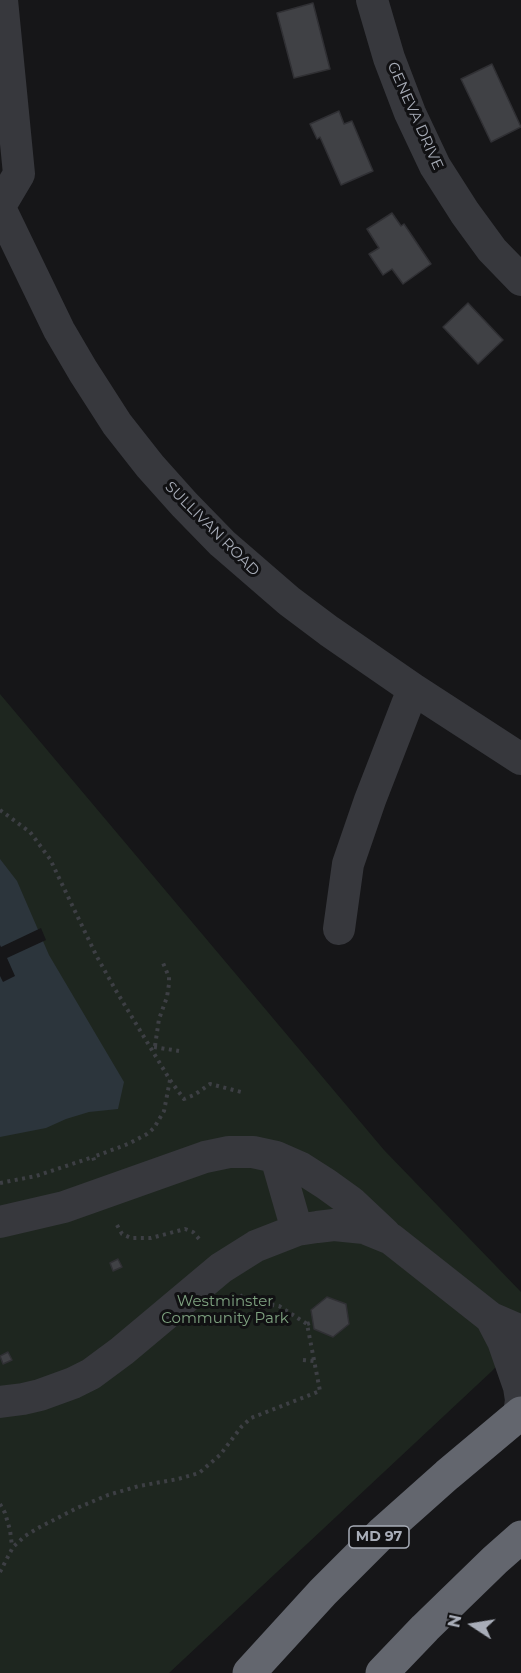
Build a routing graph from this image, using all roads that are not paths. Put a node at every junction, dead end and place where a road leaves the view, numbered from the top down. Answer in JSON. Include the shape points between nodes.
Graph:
{"nodes":[{"id":1,"x":372,"y":0,"type":"edge"},
{"id":2,"x":1,"y":4,"type":"edge"},
{"id":3,"x":0,"y":207,"type":"edge"},
{"id":4,"x":521,"y":280,"type":"edge"},
{"id":5,"x":412,"y":689,"type":"junction"},
{"id":6,"x":521,"y":759,"type":"edge"},
{"id":7,"x":339,"y":929,"type":"dead end"},
{"id":8,"x":276,"y":1157,"type":"junction"},
{"id":9,"x":0,"y":1222,"type":"edge"},
{"id":10,"x":297,"y":1230,"type":"junction"},
{"id":11,"x":391,"y":1239,"type":"junction"},
{"id":12,"x":491,"y":1318,"type":"junction"},
{"id":13,"x":521,"y":1331,"type":"edge"},
{"id":14,"x":0,"y":1402,"type":"edge"},
{"id":15,"x":520,"y":1413,"type":"edge"},
{"id":16,"x":521,"y":1537,"type":"edge"},
{"id":17,"x":249,"y":1673,"type":"edge"},
{"id":18,"x":382,"y":1673,"type":"edge"}],
"edges":[{"from":1,"to":4,"type":"street","name":"GENEVA DRIVE","via":[[389,58],[435,166],[492,250]]},
{"from":2,"to":3,"type":"street","via":[[19,174]]},
{"from":3,"to":5,"type":"street","name":"SULLIVAN ROAD","via":[[59,330],[117,424],[150,466],[253,572]]},
{"from":5,"to":6,"type":"street","name":"SULLIVAN ROAD"},
{"from":5,"to":7,"type":"street","via":[[348,864]]},
{"from":8,"to":9,"type":"street","via":[[253,1152],[205,1157],[64,1207]]},
{"from":8,"to":10,"type":"street"},
{"from":8,"to":11,"type":"street","via":[[301,1167],[326,1184]]},
{"from":10,"to":11,"type":"street","via":[[348,1226]]},
{"from":10,"to":14,"type":"street","via":[[256,1246],[221,1268],[91,1374],[40,1395]]},
{"from":11,"to":12,"type":"street"},
{"from":12,"to":13,"type":"street"},
{"from":12,"to":15,"type":"street","via":[[519,1387]]},
{"from":15,"to":17,"type":"highway","number":"MD 97","via":[[383,1532]]},
{"from":16,"to":18,"type":"highway"}]}
